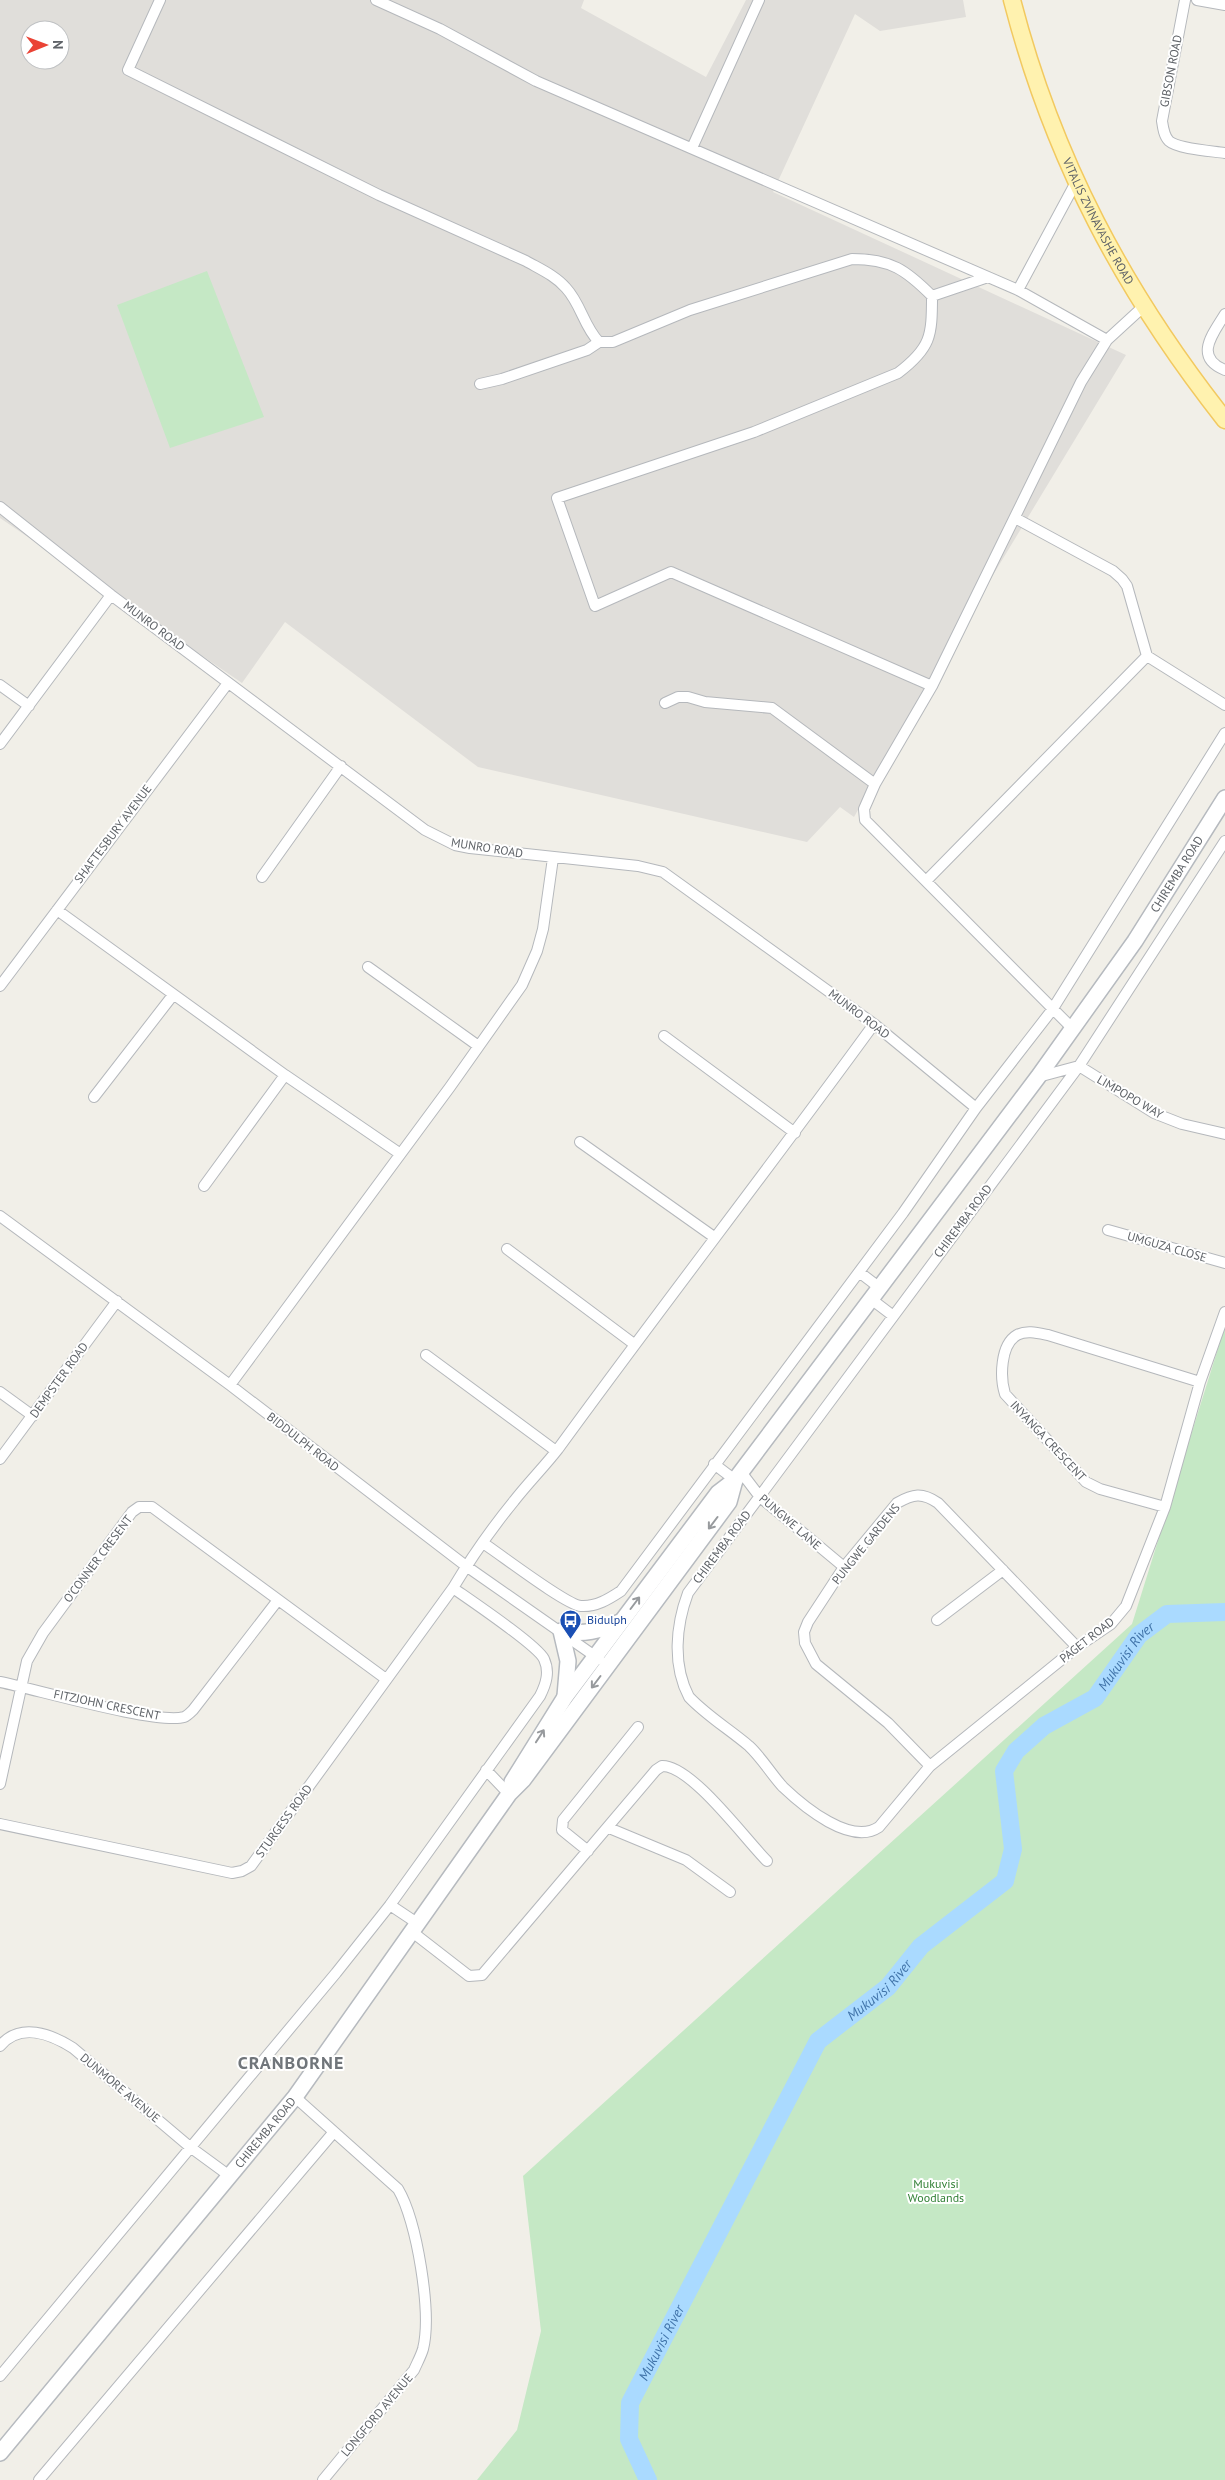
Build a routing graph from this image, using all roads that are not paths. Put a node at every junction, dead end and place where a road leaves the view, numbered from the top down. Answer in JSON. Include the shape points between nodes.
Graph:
{"nodes":[{"id":1,"x":160,"y":0,"type":"edge"},
{"id":2,"x":376,"y":0,"type":"edge"},
{"id":3,"x":759,"y":0,"type":"edge"},
{"id":4,"x":1012,"y":0,"type":"edge"},
{"id":5,"x":1185,"y":0,"type":"edge"},
{"id":6,"x":1197,"y":0,"type":"edge"},
{"id":7,"x":1225,"y":6,"type":"edge"},
{"id":8,"x":692,"y":148,"type":"junction"},
{"id":9,"x":1225,"y":153,"type":"edge"},
{"id":10,"x":1076,"y":182,"type":"junction"},
{"id":11,"x":988,"y":276,"type":"junction"},
{"id":12,"x":1018,"y":290,"type":"junction"},
{"id":13,"x":932,"y":296,"type":"junction"},
{"id":14,"x":1143,"y":307,"type":"junction"},
{"id":15,"x":1225,"y":314,"type":"edge"},
{"id":16,"x":1107,"y":340,"type":"junction"},
{"id":17,"x":598,"y":342,"type":"junction"},
{"id":18,"x":1225,"y":370,"type":"edge"},
{"id":19,"x":480,"y":384,"type":"dead end"},
{"id":20,"x":1225,"y":420,"type":"edge"},
{"id":21,"x":0,"y":507,"type":"edge"},
{"id":22,"x":1015,"y":518,"type":"junction"},
{"id":23,"x":111,"y":594,"type":"junction"},
{"id":24,"x":1147,"y":656,"type":"junction"},
{"id":25,"x":228,"y":683,"type":"junction"},
{"id":26,"x":0,"y":686,"type":"edge"},
{"id":27,"x":932,"y":686,"type":"junction"},
{"id":28,"x":664,"y":703,"type":"dead end"},
{"id":29,"x":1225,"y":705,"type":"edge"},
{"id":30,"x":29,"y":706,"type":"junction"},
{"id":31,"x":1225,"y":733,"type":"edge"},
{"id":32,"x":0,"y":744,"type":"edge"},
{"id":33,"x":341,"y":766,"type":"junction"},
{"id":34,"x":875,"y":784,"type":"junction"},
{"id":35,"x":1225,"y":798,"type":"edge"},
{"id":36,"x":1225,"y":841,"type":"edge"},
{"id":37,"x":553,"y":858,"type":"junction"},
{"id":38,"x":262,"y":878,"type":"dead end"},
{"id":39,"x":926,"y":881,"type":"junction"},
{"id":40,"x":57,"y":910,"type":"junction"},
{"id":41,"x":368,"y":967,"type":"dead end"},
{"id":42,"x":0,"y":986,"type":"edge"},
{"id":43,"x":173,"y":995,"type":"junction"},
{"id":44,"x":1052,"y":1010,"type":"junction"},
{"id":45,"x":874,"y":1024,"type":"junction"},
{"id":46,"x":1072,"y":1028,"type":"junction"},
{"id":47,"x":664,"y":1036,"type":"dead end"},
{"id":48,"x":477,"y":1046,"type":"junction"},
{"id":49,"x":1079,"y":1066,"type":"junction"},
{"id":50,"x":285,"y":1075,"type":"junction"},
{"id":51,"x":1038,"y":1077,"type":"junction"},
{"id":52,"x":94,"y":1097,"type":"dead end"},
{"id":53,"x":976,"y":1108,"type":"junction"},
{"id":54,"x":795,"y":1133,"type":"junction"},
{"id":55,"x":1225,"y":1134,"type":"edge"},
{"id":56,"x":580,"y":1142,"type":"dead end"},
{"id":57,"x":399,"y":1153,"type":"junction"},
{"id":58,"x":204,"y":1186,"type":"dead end"},
{"id":59,"x":0,"y":1216,"type":"edge"},
{"id":60,"x":1108,"y":1230,"type":"dead end"},
{"id":61,"x":714,"y":1237,"type":"junction"},
{"id":62,"x":507,"y":1249,"type":"dead end"},
{"id":63,"x":1225,"y":1263,"type":"edge"},
{"id":64,"x":859,"y":1272,"type":"junction"},
{"id":65,"x":876,"y":1294,"type":"junction"},
{"id":66,"x":117,"y":1301,"type":"junction"},
{"id":67,"x":1225,"y":1312,"type":"edge"},
{"id":68,"x":892,"y":1315,"type":"junction"},
{"id":69,"x":634,"y":1344,"type":"junction"},
{"id":70,"x":426,"y":1355,"type":"dead end"},
{"id":71,"x":1200,"y":1382,"type":"junction"},
{"id":72,"x":230,"y":1385,"type":"junction"},
{"id":73,"x":0,"y":1392,"type":"edge"},
{"id":74,"x":33,"y":1416,"type":"junction"},
{"id":75,"x":556,"y":1451,"type":"junction"},
{"id":76,"x":0,"y":1459,"type":"edge"},
{"id":77,"x":714,"y":1464,"type":"junction"},
{"id":78,"x":738,"y":1476,"type":"junction"},
{"id":79,"x":760,"y":1497,"type":"junction"},
{"id":80,"x":1165,"y":1507,"type":"junction"},
{"id":81,"x":483,"y":1543,"type":"junction"},
{"id":82,"x":466,"y":1566,"type":"junction"},
{"id":83,"x":844,"y":1568,"type":"junction"},
{"id":84,"x":1003,"y":1570,"type":"junction"},
{"id":85,"x":453,"y":1588,"type":"junction"},
{"id":86,"x":278,"y":1600,"type":"junction"},
{"id":87,"x":937,"y":1620,"type":"dead end"},
{"id":88,"x":621,"y":1622,"type":"junction"},
{"id":89,"x":561,"y":1631,"type":"junction"},
{"id":90,"x":1077,"y":1648,"type":"junction"},
{"id":91,"x":602,"y":1661,"type":"junction"},
{"id":92,"x":386,"y":1679,"type":"junction"},
{"id":93,"x":0,"y":1682,"type":"edge"},
{"id":94,"x":20,"y":1686,"type":"junction"},
{"id":95,"x":565,"y":1697,"type":"junction"},
{"id":96,"x":638,"y":1727,"type":"dead end"},
{"id":97,"x":930,"y":1766,"type":"junction"},
{"id":98,"x":486,"y":1770,"type":"junction"},
{"id":99,"x":0,"y":1784,"type":"edge"},
{"id":100,"x":509,"y":1794,"type":"junction"},
{"id":101,"x":0,"y":1824,"type":"edge"},
{"id":102,"x":609,"y":1828,"type":"junction"},
{"id":103,"x":860,"y":1834,"type":"joint"},
{"id":104,"x":588,"y":1851,"type":"junction"},
{"id":105,"x":766,"y":1861,"type":"dead end"},
{"id":106,"x":730,"y":1892,"type":"dead end"},
{"id":107,"x":390,"y":1905,"type":"junction"},
{"id":108,"x":414,"y":1927,"type":"junction"},
{"id":109,"x":0,"y":2046,"type":"edge"},
{"id":110,"x":296,"y":2098,"type":"junction"},
{"id":111,"x":333,"y":2133,"type":"junction"},
{"id":112,"x":190,"y":2147,"type":"junction"},
{"id":113,"x":231,"y":2177,"type":"junction"},
{"id":114,"x":0,"y":2376,"type":"edge"},
{"id":115,"x":0,"y":2453,"type":"edge"},
{"id":116,"x":39,"y":2480,"type":"edge"},
{"id":117,"x":323,"y":2480,"type":"edge"}],
"edges":[{"from":1,"to":17,"type":"street","via":[[128,70],[379,195],[549,274],[566,287]]},
{"from":2,"to":8,"type":"street","via":[[440,29],[536,81]]},
{"from":3,"to":8,"type":"street"},
{"from":4,"to":10,"type":"main road","name":"VITALIS ZVINAVASHE ROAD","via":[[1033,76]]},
{"from":5,"to":9,"type":"street","name":"GIBSON ROAD","via":[[1163,130],[1169,141],[1182,146]]},
{"from":6,"to":7,"type":"street"},
{"from":8,"to":11,"type":"street"},
{"from":10,"to":12,"type":"street"},
{"from":10,"to":14,"type":"main road","name":"VITALIS ZVINAVASHE ROAD","via":[[1118,267]]},
{"from":11,"to":12,"type":"street"},
{"from":11,"to":13,"type":"street"},
{"from":12,"to":16,"type":"street"},
{"from":13,"to":17,"type":"street","via":[[910,274],[890,263],[852,259],[690,310],[614,342]]},
{"from":13,"to":27,"type":"street","via":[[932,324],[928,340],[918,358],[898,373],[754,432],[557,498],[594,606],[671,572]]},
{"from":14,"to":16,"type":"street"},
{"from":14,"to":20,"type":"main road","name":"VITALIS ZVINAVASHE ROAD"},
{"from":15,"to":18,"type":"street","via":[[1209,340],[1208,356],[1212,363]]},
{"from":16,"to":22,"type":"street","via":[[1081,382]]},
{"from":17,"to":19,"type":"street","via":[[587,350]]},
{"from":21,"to":23,"type":"street","name":"MUNRO ROAD"},
{"from":22,"to":24,"type":"street","via":[[1122,579],[1127,586]]},
{"from":22,"to":27,"type":"street"},
{"from":23,"to":25,"type":"street","name":"MUNRO ROAD"},
{"from":23,"to":30,"type":"street"},
{"from":24,"to":29,"type":"street"},
{"from":24,"to":39,"type":"street"},
{"from":25,"to":33,"type":"street","name":"MUNRO ROAD"},
{"from":25,"to":40,"type":"street","name":"SHAFTESBURY AVENUE"},
{"from":26,"to":30,"type":"street"},
{"from":27,"to":34,"type":"street"},
{"from":28,"to":34,"type":"street","via":[[688,697],[705,702],[772,708]]},
{"from":30,"to":32,"type":"street"},
{"from":31,"to":44,"type":"street"},
{"from":33,"to":37,"type":"street","name":"MUNRO ROAD","via":[[424,830],[446,842]]},
{"from":33,"to":38,"type":"street"},
{"from":34,"to":39,"type":"street","via":[[864,809],[865,820]]},
{"from":35,"to":46,"type":"main road","name":"CHIREMBA ROAD","via":[[1135,941]]},
{"from":36,"to":49,"type":"street","name":"CHIREMBA ROAD"},
{"from":37,"to":45,"type":"street","name":"MUNRO ROAD","via":[[638,866],[663,872]]},
{"from":37,"to":48,"type":"street","via":[[537,951],[515,996]]},
{"from":39,"to":44,"type":"street"},
{"from":40,"to":42,"type":"street","name":"SHAFTESBURY AVENUE"},
{"from":40,"to":43,"type":"street"},
{"from":41,"to":48,"type":"street"},
{"from":43,"to":50,"type":"street"},
{"from":43,"to":52,"type":"street"},
{"from":44,"to":46,"type":"street"},
{"from":44,"to":53,"type":"street"},
{"from":45,"to":53,"type":"street","name":"MUNRO ROAD"},
{"from":45,"to":54,"type":"street","name":"STURGESS ROAD"},
{"from":46,"to":51,"type":"main road","name":"CHIREMBA ROAD"},
{"from":47,"to":54,"type":"street"},
{"from":48,"to":57,"type":"street"},
{"from":49,"to":51,"type":"street"},
{"from":49,"to":55,"type":"street","name":"LIMPOPO WAY","via":[[1161,1116]]},
{"from":49,"to":68,"type":"street","name":"CHIREMBA ROAD"},
{"from":50,"to":57,"type":"street"},
{"from":50,"to":58,"type":"street"},
{"from":51,"to":65,"type":"main road","name":"CHIREMBA ROAD"},
{"from":53,"to":64,"type":"street"},
{"from":54,"to":61,"type":"street","name":"STURGESS ROAD"},
{"from":56,"to":61,"type":"street"},
{"from":57,"to":72,"type":"street"},
{"from":59,"to":66,"type":"street","name":"BIDDULPH ROAD"},
{"from":60,"to":63,"type":"street","name":"UMGUZA CLOSE"},
{"from":61,"to":69,"type":"street","name":"STURGESS ROAD"},
{"from":62,"to":69,"type":"street"},
{"from":64,"to":65,"type":"street"},
{"from":64,"to":77,"type":"street"},
{"from":65,"to":68,"type":"street"},
{"from":65,"to":78,"type":"main road","name":"CHIREMBA ROAD"},
{"from":66,"to":72,"type":"street","name":"BIDDULPH ROAD"},
{"from":66,"to":74,"type":"street","name":"DEMPSTER ROAD"},
{"from":67,"to":71,"type":"street","name":"PAGET ROAD"},
{"from":68,"to":79,"type":"street","name":"CHIREMBA ROAD"},
{"from":69,"to":75,"type":"street","name":"STURGESS ROAD"},
{"from":70,"to":75,"type":"street"},
{"from":71,"to":80,"type":"street","name":"PAGET ROAD"},
{"from":71,"to":80,"type":"street","name":"INYANGA CRESCENT","via":[[1033,1332],[1016,1335],[1010,1342],[1001,1369],[1005,1394],[1086,1482]]},
{"from":72,"to":82,"type":"street","name":"BIDDULPH ROAD"},
{"from":73,"to":74,"type":"street"},
{"from":74,"to":76,"type":"street","name":"DEMPSTER ROAD"},
{"from":75,"to":81,"type":"street","name":"STURGESS ROAD"},
{"from":77,"to":78,"type":"street","name":"PUNGWE LANE"},
{"from":77,"to":81,"type":"street","via":[[620,1590],[593,1606],[572,1604]]},
{"from":78,"to":79,"type":"street","name":"PUNGWE LANE"},
{"from":88,"to":78,"type":"main road","name":"CHIREMBA ROAD","one_way":true,"via":[[718,1493]]},
{"from":78,"to":91,"type":"main road","name":"CHIREMBA ROAD","one_way":true,"via":[[729,1502]]},
{"from":79,"to":83,"type":"street","name":"PUNGWE LANE"},
{"from":79,"to":103,"type":"street","name":"CHIREMBA ROAD","via":[[688,1593],[678,1626],[684,1687],[689,1697],[756,1753],[764,1766],[794,1796],[847,1832]]},
{"from":80,"to":90,"type":"street","name":"PAGET ROAD","via":[[1126,1606],[1111,1624]]},
{"from":81,"to":82,"type":"street","name":"STURGESS ROAD"},
{"from":82,"to":85,"type":"street","name":"STURGESS ROAD"},
{"from":82,"to":89,"type":"street","name":"BIDDULPH ROAD"},
{"from":83,"to":84,"type":"street","name":"PUNGWE GARDENS","via":[[897,1503],[918,1494],[938,1503]]},
{"from":83,"to":97,"type":"street","name":"PUNGWE GARDENS","via":[[808,1622],[804,1632],[809,1654],[816,1664],[888,1723]]},
{"from":84,"to":87,"type":"street"},
{"from":84,"to":90,"type":"street","name":"PUNGWE GARDENS"},
{"from":85,"to":92,"type":"street","name":"STURGESS ROAD"},
{"from":85,"to":98,"type":"street","via":[[540,1652],[547,1671],[540,1696]]},
{"from":86,"to":92,"type":"street","name":"O'CONNER CRESENT"},
{"from":86,"to":94,"type":"street","name":"FITZJOHN CRESCENT","via":[[185,1717],[134,1713]]},
{"from":86,"to":94,"type":"street","name":"O'CONNER CRESENT","via":[[152,1506],[139,1507],[42,1633],[27,1662]]},
{"from":88,"to":89,"type":"main road","via":[[584,1634]]},
{"from":88,"to":91,"type":"main road","name":"CHIREMBA ROAD"},
{"from":89,"to":91,"type":"street","name":"BIDDULPH ROAD"},
{"from":89,"to":95,"type":"main road","via":[[568,1660]]},
{"from":90,"to":97,"type":"street","name":"PAGET ROAD"},
{"from":91,"to":95,"type":"main road","name":"CHIREMBA ROAD"},
{"from":91,"to":100,"type":"main road","name":"CHIREMBA ROAD","one_way":true,"via":[[523,1780]]},
{"from":92,"to":101,"type":"street","name":"STURGESS ROAD","via":[[256,1860],[242,1871],[232,1873]]},
{"from":93,"to":94,"type":"street","name":"FITZJOHN CRESCENT"},
{"from":94,"to":99,"type":"street","name":"O'CONNER CRESENT"},
{"from":100,"to":95,"type":"main road","name":"CHIREMBA ROAD","one_way":true,"via":[[515,1774]]},
{"from":96,"to":104,"type":"street","via":[[562,1820],[562,1830]]},
{"from":97,"to":103,"type":"street","name":"PAGET ROAD","via":[[879,1828]]},
{"from":98,"to":100,"type":"street"},
{"from":98,"to":107,"type":"street"},
{"from":100,"to":108,"type":"main road","name":"CHIREMBA ROAD"},
{"from":102,"to":104,"type":"street"},
{"from":102,"to":105,"type":"street","via":[[656,1770],[669,1766],[677,1769],[716,1803]]},
{"from":102,"to":106,"type":"street","via":[[686,1860]]},
{"from":104,"to":108,"type":"street","via":[[482,1975],[469,1976]]},
{"from":107,"to":108,"type":"street"},
{"from":107,"to":112,"type":"street"},
{"from":108,"to":110,"type":"main road","name":"CHIREMBA ROAD"},
{"from":109,"to":112,"type":"street","name":"DUNMORE AVENUE","via":[[7,2038],[25,2033],[38,2032],[56,2037]]},
{"from":110,"to":111,"type":"street","name":"LONGFORD AVENUE"},
{"from":110,"to":113,"type":"main road","name":"CHIREMBA ROAD"},
{"from":111,"to":116,"type":"street"},
{"from":111,"to":117,"type":"street","name":"LONGFORD AVENUE","via":[[389,2179],[407,2204],[418,2250],[425,2336],[414,2370]]},
{"from":112,"to":113,"type":"street","name":"DUNMORE AVENUE"},
{"from":112,"to":114,"type":"street"},
{"from":113,"to":115,"type":"main road","name":"CHIREMBA ROAD"}]}
